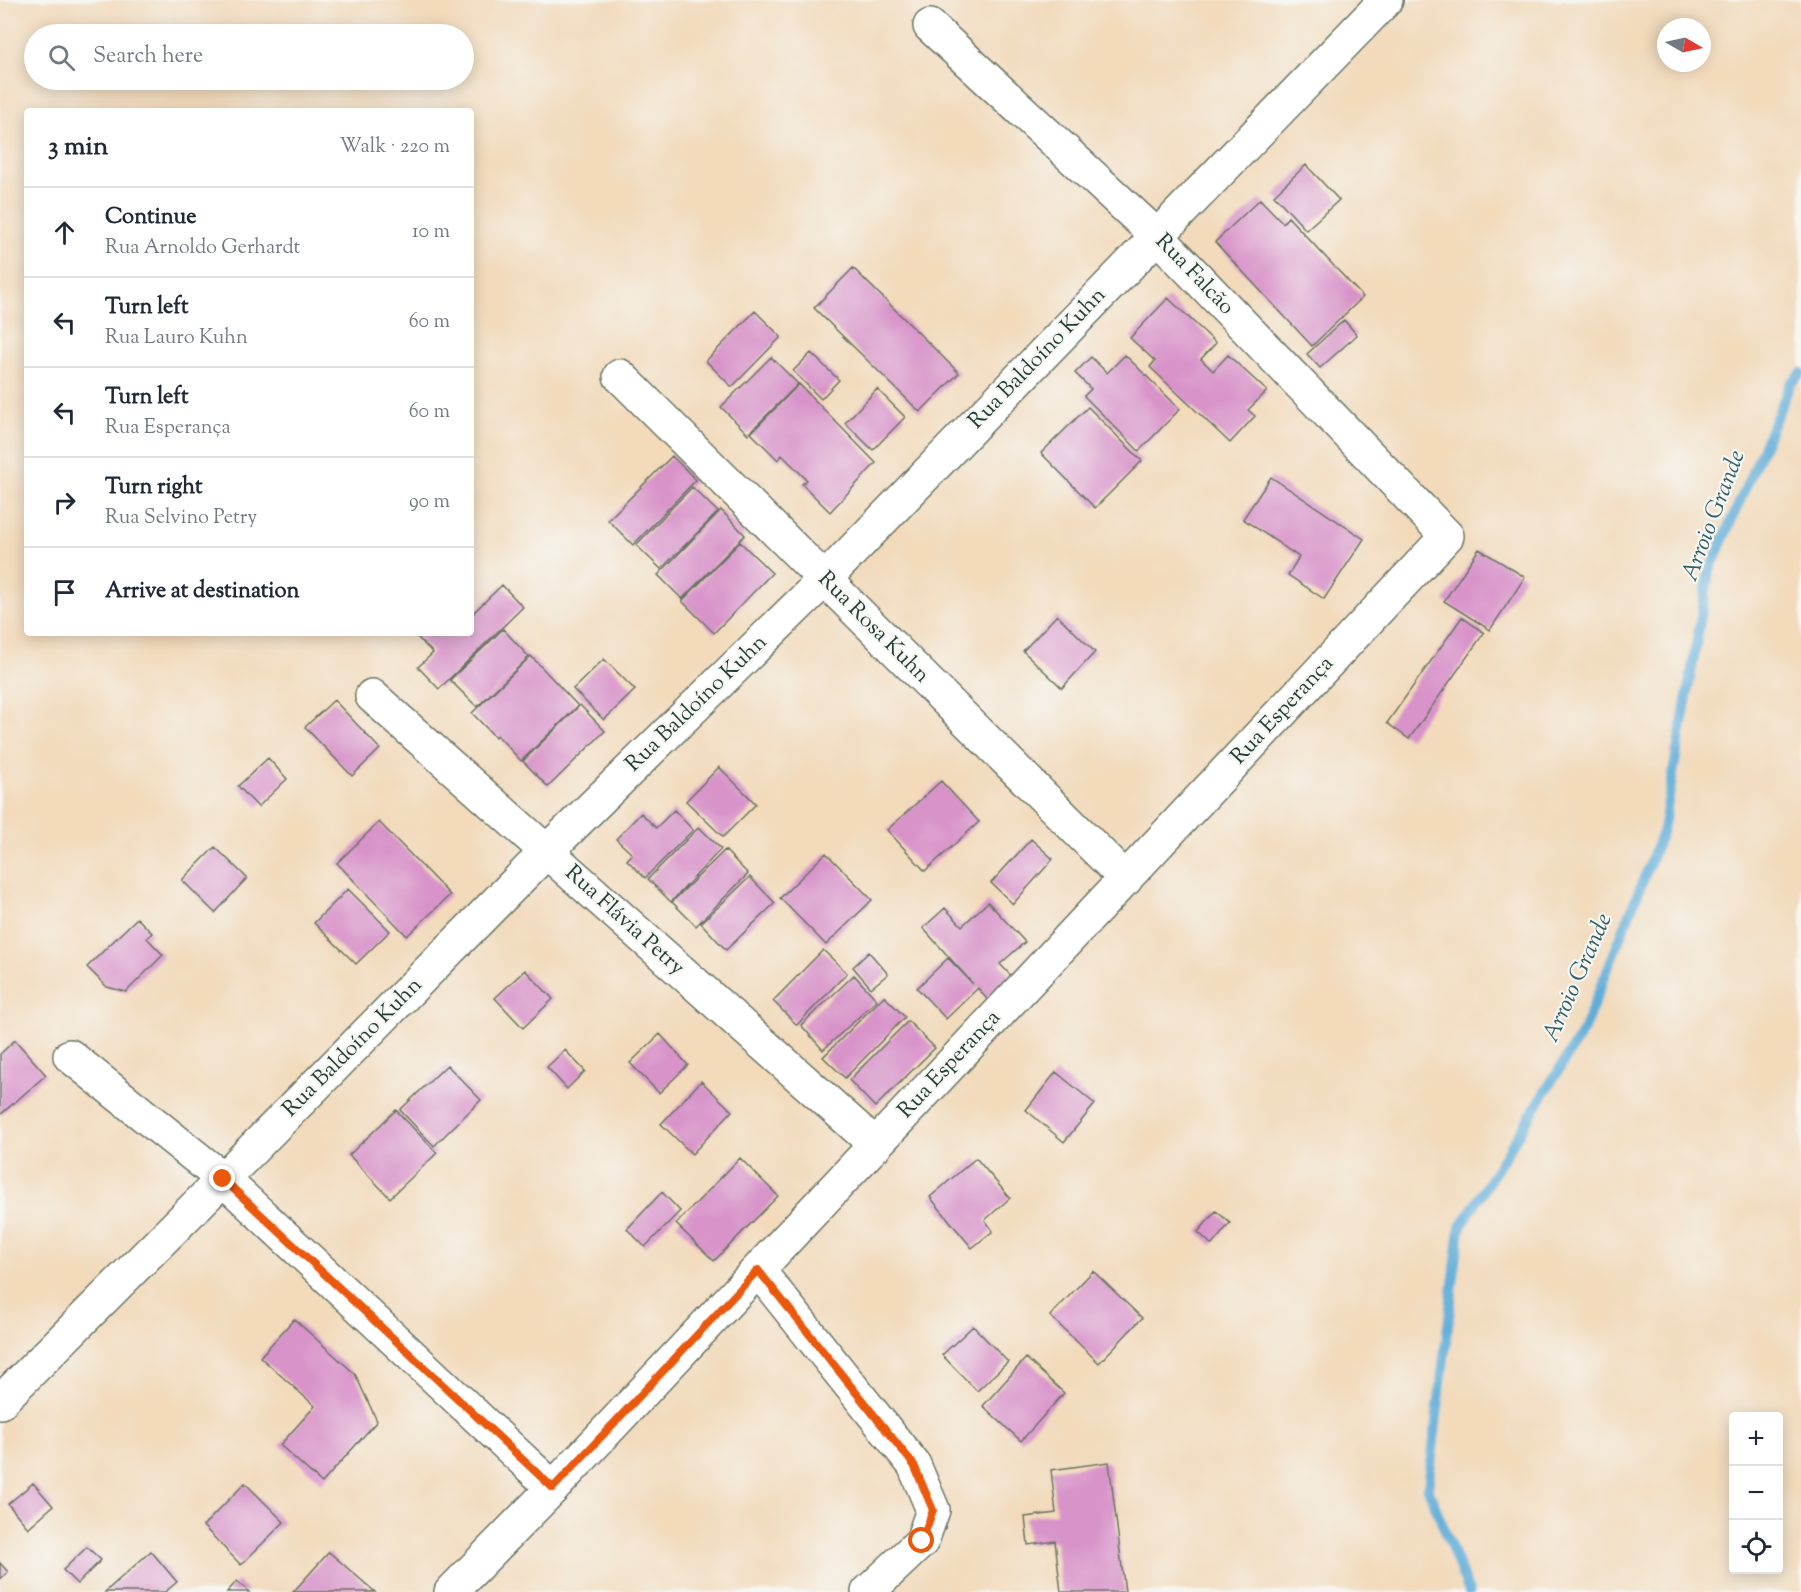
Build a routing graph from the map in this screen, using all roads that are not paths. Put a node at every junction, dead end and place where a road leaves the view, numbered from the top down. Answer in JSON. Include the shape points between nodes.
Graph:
{"nodes":[{"id":1,"x":1386,"y":0,"type":"edge"},
{"id":2,"x":930,"y":26,"type":"dead end"},
{"id":3,"x":1157,"y":236,"type":"junction"},
{"id":4,"x":620,"y":376,"type":"dead end"},
{"id":5,"x":1447,"y":537,"type":"joint"},
{"id":6,"x":824,"y":580,"type":"junction"},
{"id":7,"x":372,"y":696,"type":"dead end"},
{"id":8,"x":546,"y":852,"type":"junction"},
{"id":9,"x":1126,"y":879,"type":"junction"},
{"id":10,"x":70,"y":1056,"type":"dead end"},
{"id":11,"x":876,"y":1145,"type":"junction"},
{"id":12,"x":223,"y":1179,"type":"junction"},
{"id":13,"x":758,"y":1270,"type":"junction"},
{"id":14,"x":0,"y":1402,"type":"edge"},
{"id":15,"x":553,"y":1488,"type":"junction"},
{"id":16,"x":451,"y":1592,"type":"edge"},
{"id":17,"x":868,"y":1592,"type":"edge"}],
"edges":[{"from":1,"to":3,"type":"street","name":"Rua Baldoíno Kuhn"},
{"from":2,"to":3,"type":"street","name":"Rua Falcão"},
{"from":3,"to":5,"type":"street","name":"Rua Falcão"},
{"from":3,"to":6,"type":"street","name":"Rua Baldoíno Kuhn"},
{"from":4,"to":6,"type":"street","name":"Rua Rosa Kuhn"},
{"from":5,"to":9,"type":"street","name":"Rua Esperança"},
{"from":6,"to":8,"type":"street","name":"Rua Baldoíno Kuhn"},
{"from":6,"to":9,"type":"street","name":"Rua Rosa Kuhn"},
{"from":7,"to":8,"type":"street","name":"Rua Flávia Petry"},
{"from":8,"to":11,"type":"street","name":"Rua Flávia Petry"},
{"from":8,"to":12,"type":"street","name":"Rua Baldoíno Kuhn"},
{"from":9,"to":11,"type":"street","name":"Rua Esperança"},
{"from":10,"to":12,"type":"street"},
{"from":11,"to":13,"type":"street","name":"Rua Esperança"},
{"from":12,"to":14,"type":"street","name":"Rua Baldoíno Kuhn"},
{"from":12,"to":15,"type":"street"},
{"from":13,"to":15,"type":"street","name":"Rua Esperança"},
{"from":13,"to":17,"type":"street","via":[[914,1465],[933,1510],[922,1541]]},
{"from":15,"to":16,"type":"street","name":"Rua Esperança"}]}
